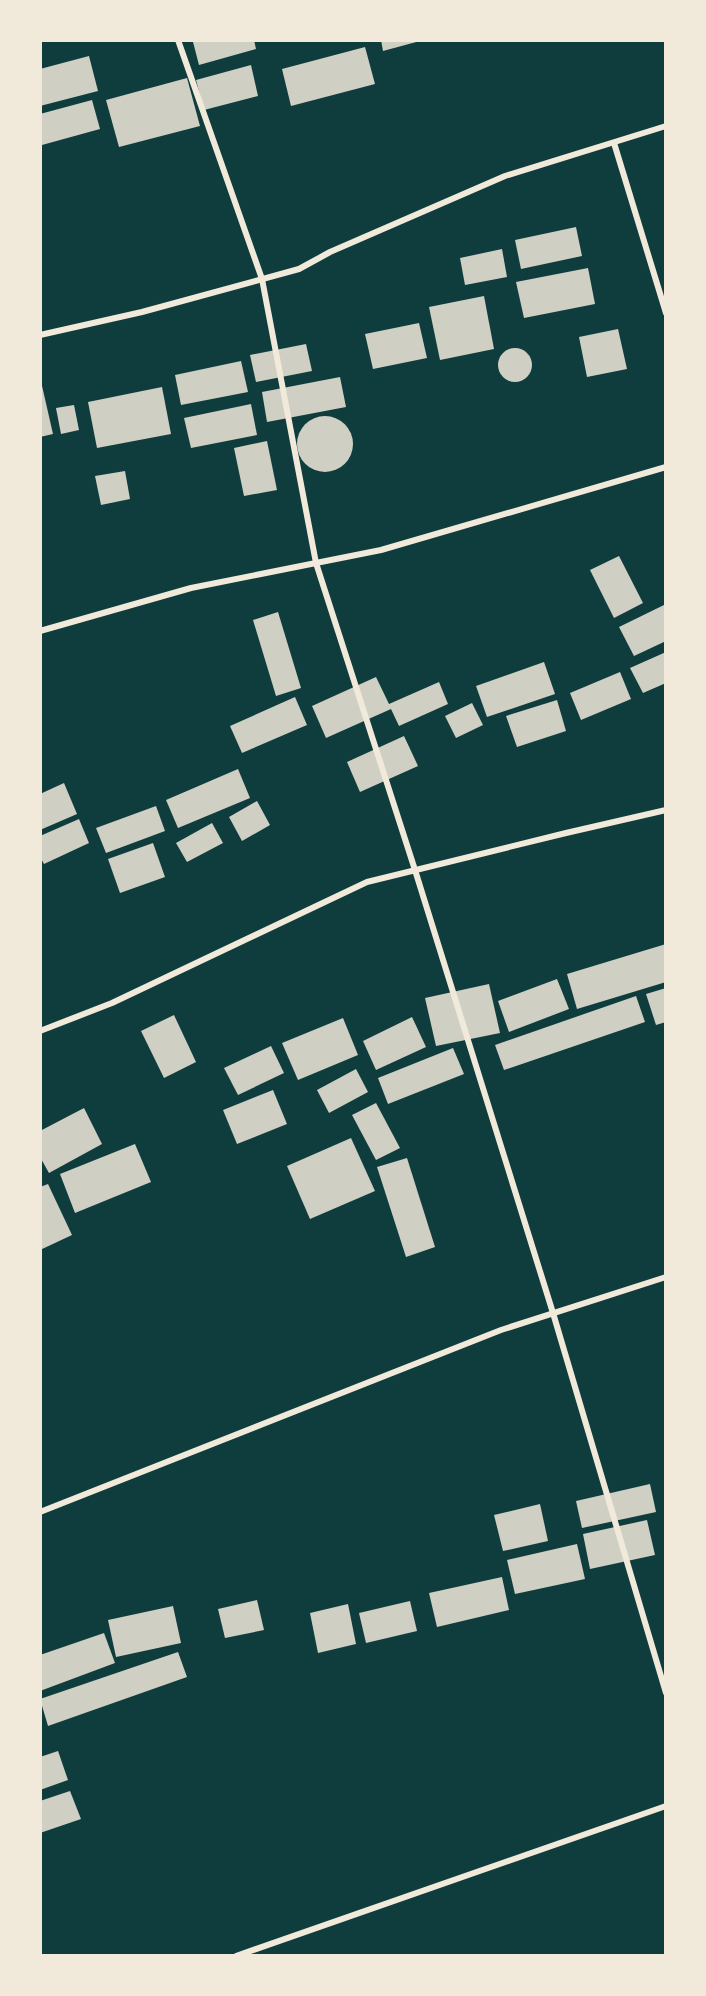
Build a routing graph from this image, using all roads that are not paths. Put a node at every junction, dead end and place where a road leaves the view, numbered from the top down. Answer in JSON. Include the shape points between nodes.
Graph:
{"nodes":[{"id":1,"x":178,"y":40,"type":"edge"},
{"id":2,"x":666,"y":126,"type":"edge"},
{"id":3,"x":614,"y":142,"type":"junction"},
{"id":4,"x":262,"y":279,"type":"junction"},
{"id":5,"x":666,"y":313,"type":"edge"},
{"id":6,"x":40,"y":335,"type":"edge"},
{"id":7,"x":666,"y":466,"type":"edge"},
{"id":8,"x":316,"y":563,"type":"junction"},
{"id":9,"x":40,"y":631,"type":"edge"},
{"id":10,"x":666,"y":810,"type":"edge"},
{"id":11,"x":415,"y":870,"type":"junction"},
{"id":12,"x":40,"y":1030,"type":"edge"},
{"id":13,"x":666,"y":1277,"type":"edge"},
{"id":14,"x":553,"y":1313,"type":"junction"},
{"id":15,"x":40,"y":1512,"type":"edge"},
{"id":16,"x":666,"y":1693,"type":"edge"},
{"id":17,"x":666,"y":1806,"type":"edge"},
{"id":18,"x":236,"y":1956,"type":"edge"}],
"edges":[{"from":1,"to":4,"type":"street"},
{"from":2,"to":3,"type":"street"},
{"from":3,"to":4,"type":"street","via":[[505,176],[299,269]]},
{"from":3,"to":5,"type":"street"},
{"from":4,"to":6,"type":"street"},
{"from":4,"to":8,"type":"street"},
{"from":7,"to":8,"type":"street","via":[[381,550]]},
{"from":8,"to":9,"type":"street","via":[[191,588]]},
{"from":8,"to":11,"type":"street"},
{"from":10,"to":11,"type":"street"},
{"from":11,"to":12,"type":"street","via":[[367,882],[112,1003]]},
{"from":11,"to":14,"type":"street"},
{"from":13,"to":14,"type":"street"},
{"from":14,"to":15,"type":"street"},
{"from":14,"to":16,"type":"street"},
{"from":17,"to":18,"type":"street"}]}
